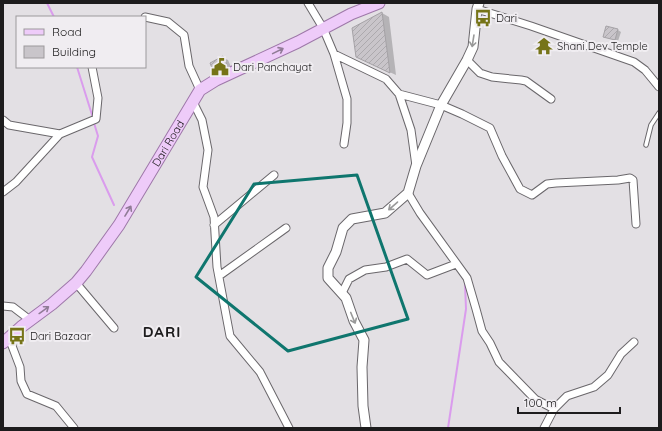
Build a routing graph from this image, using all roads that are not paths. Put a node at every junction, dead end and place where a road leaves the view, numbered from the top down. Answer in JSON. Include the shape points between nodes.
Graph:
{"nodes":[{"id":1,"x":308,"y":3,"type":"edge"},
{"id":2,"x":379,"y":3,"type":"edge"},
{"id":3,"x":478,"y":6,"type":"edge"},
{"id":4,"x":146,"y":17,"type":"edge"},
{"id":5,"x":324,"y":28,"type":"junction"},
{"id":6,"x":334,"y":54,"type":"junction"},
{"id":7,"x":467,"y":60,"type":"junction"},
{"id":8,"x":92,"y":68,"type":"edge"},
{"id":9,"x":659,"y":87,"type":"edge"},
{"id":10,"x":200,"y":90,"type":"junction"},
{"id":11,"x":399,"y":94,"type":"junction"},
{"id":12,"x":551,"y":98,"type":"dead end"},
{"id":13,"x":193,"y":102,"type":"junction"},
{"id":14,"x":441,"y":105,"type":"junction"},
{"id":15,"x":659,"y":113,"type":"edge"},
{"id":16,"x":3,"y":120,"type":"edge"},
{"id":17,"x":60,"y":134,"type":"junction"},
{"id":18,"x":344,"y":144,"type":"dead end"},
{"id":19,"x":646,"y":145,"type":"dead end"},
{"id":20,"x":416,"y":166,"type":"junction"},
{"id":21,"x":274,"y":175,"type":"dead end"},
{"id":22,"x":3,"y":192,"type":"edge"},
{"id":23,"x":408,"y":193,"type":"junction"},
{"id":24,"x":636,"y":224,"type":"dead end"},
{"id":25,"x":214,"y":225,"type":"junction"},
{"id":26,"x":286,"y":228,"type":"dead end"},
{"id":27,"x":456,"y":264,"type":"junction"},
{"id":28,"x":219,"y":276,"type":"junction"},
{"id":29,"x":76,"y":283,"type":"junction"},
{"id":30,"x":342,"y":293,"type":"junction"},
{"id":31,"x":3,"y":306,"type":"edge"},
{"id":32,"x":30,"y":320,"type":"junction"},
{"id":33,"x":114,"y":328,"type":"dead end"},
{"id":34,"x":6,"y":340,"type":"edge"},
{"id":35,"x":634,"y":342,"type":"dead end"},
{"id":36,"x":554,"y":409,"type":"junction"},
{"id":37,"x":74,"y":428,"type":"edge"},
{"id":38,"x":289,"y":428,"type":"edge"},
{"id":39,"x":366,"y":428,"type":"edge"},
{"id":40,"x":544,"y":428,"type":"edge"}],
"edges":[{"from":1,"to":5,"type":"street"},
{"from":2,"to":5,"type":"main road","name":"Dari Road"},
{"from":3,"to":7,"type":"street","one_way":true,"via":[[473,46]]},
{"from":3,"to":9,"type":"street","via":[[634,62],[645,70]]},
{"from":4,"to":10,"type":"street","via":[[168,22],[184,35],[189,66]]},
{"from":5,"to":6,"type":"street"},
{"from":10,"to":5,"type":"main road","name":"Dari Road","one_way":true},
{"from":6,"to":11,"type":"street","via":[[386,79]]},
{"from":6,"to":18,"type":"street","via":[[347,99]]},
{"from":7,"to":12,"type":"street","via":[[480,73],[526,81]]},
{"from":7,"to":14,"type":"street"},
{"from":8,"to":17,"type":"street","via":[[98,98],[96,119]]},
{"from":10,"to":13,"type":"main road","name":"Dari Road"},
{"from":11,"to":14,"type":"street"},
{"from":11,"to":20,"type":"street","via":[[410,130]]},
{"from":13,"to":25,"type":"street","via":[[202,120],[208,150],[203,187],[214,217]]},
{"from":29,"to":13,"type":"main road","name":"Dari Road","one_way":true,"via":[[119,225]]},
{"from":14,"to":20,"type":"street"},
{"from":14,"to":24,"type":"street","via":[[490,128],[520,189],[532,195],[547,184],[630,178],[633,180]]},
{"from":15,"to":19,"type":"lane"},
{"from":16,"to":17,"type":"street","via":[[9,125]]},
{"from":17,"to":22,"type":"street","via":[[16,182]]},
{"from":20,"to":23,"type":"street"},
{"from":21,"to":25,"type":"street"},
{"from":23,"to":27,"type":"street"},
{"from":23,"to":30,"type":"street","one_way":true,"via":[[386,213],[352,219],[343,228],[328,268],[328,278]]},
{"from":25,"to":28,"type":"street"},
{"from":26,"to":28,"type":"street"},
{"from":27,"to":30,"type":"street","via":[[427,276],[406,259],[386,267],[365,270],[349,279]]},
{"from":27,"to":36,"type":"street","via":[[466,278],[482,331],[499,362],[535,399]]},
{"from":28,"to":38,"type":"street","via":[[230,336],[260,372]]},
{"from":32,"to":29,"type":"main road","name":"Dari Road","one_way":true},
{"from":29,"to":33,"type":"street"},
{"from":30,"to":39,"type":"street","one_way":true,"via":[[364,340],[362,366]]},
{"from":31,"to":32,"type":"street","via":[[13,307]]},
{"from":32,"to":34,"type":"main road","name":"Dari Road"},
{"from":34,"to":37,"type":"street","via":[[20,367],[21,381],[27,394],[56,406]]},
{"from":35,"to":36,"type":"street","via":[[621,354],[608,375],[594,387],[566,396]]},
{"from":36,"to":40,"type":"street"}]}
